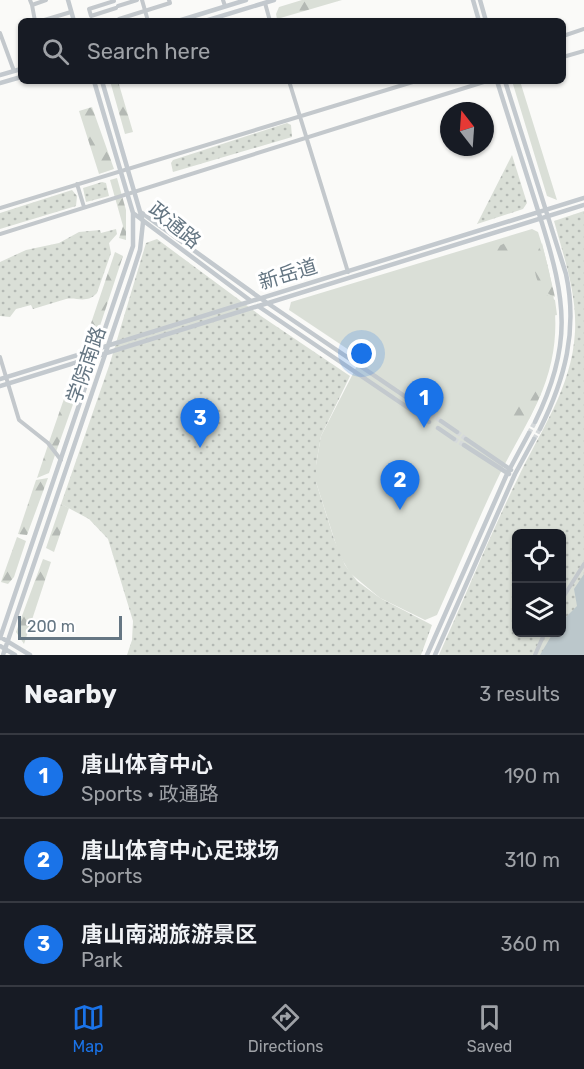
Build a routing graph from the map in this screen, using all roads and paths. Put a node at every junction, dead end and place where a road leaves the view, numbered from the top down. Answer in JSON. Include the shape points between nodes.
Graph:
{"nodes":[{"id":1,"x":46,"y":0,"type":"edge"},
{"id":2,"x":68,"y":0,"type":"edge"},
{"id":3,"x":137,"y":0,"type":"edge"},
{"id":4,"x":142,"y":0,"type":"edge"},
{"id":5,"x":169,"y":0,"type":"edge"},
{"id":6,"x":223,"y":0,"type":"edge"},
{"id":7,"x":246,"y":0,"type":"edge"},
{"id":8,"x":274,"y":0,"type":"edge"},
{"id":9,"x":472,"y":0,"type":"edge"},
{"id":10,"x":480,"y":0,"type":"edge"},
{"id":11,"x":114,"y":1,"type":"edge"},
{"id":12,"x":31,"y":2,"type":"edge"},
{"id":13,"x":265,"y":3,"type":"junction"},
{"id":14,"x":225,"y":6,"type":"junction"},
{"id":15,"x":117,"y":7,"type":"junction"},
{"id":16,"x":145,"y":11,"type":"junction"},
{"id":17,"x":71,"y":12,"type":"junction"},
{"id":18,"x":34,"y":18,"type":"edge"},
{"id":19,"x":51,"y":18,"type":"edge"},
{"id":20,"x":73,"y":18,"type":"edge"},
{"id":21,"x":120,"y":18,"type":"edge"},
{"id":22,"x":126,"y":18,"type":"edge"},
{"id":23,"x":147,"y":18,"type":"edge"},
{"id":24,"x":187,"y":18,"type":"edge"},
{"id":25,"x":215,"y":18,"type":"edge"},
{"id":26,"x":269,"y":18,"type":"edge"},
{"id":27,"x":478,"y":18,"type":"edge"},
{"id":28,"x":485,"y":18,"type":"edge"},
{"id":29,"x":584,"y":29,"type":"edge"},
{"id":30,"x":0,"y":33,"type":"edge"},
{"id":31,"x":566,"y":35,"type":"edge"},
{"id":32,"x":584,"y":51,"type":"edge"},
{"id":33,"x":566,"y":56,"type":"edge"},
{"id":34,"x":18,"y":70,"type":"edge"},
{"id":35,"x":14,"y":71,"type":"junction"},
{"id":36,"x":0,"y":75,"type":"edge"},
{"id":37,"x":18,"y":78,"type":"edge"},
{"id":38,"x":0,"y":83,"type":"edge"},
{"id":39,"x":95,"y":84,"type":"edge"},
{"id":40,"x":103,"y":84,"type":"edge"},
{"id":41,"x":290,"y":84,"type":"edge"},
{"id":42,"x":406,"y":84,"type":"edge"},
{"id":43,"x":477,"y":84,"type":"edge"},
{"id":44,"x":499,"y":84,"type":"edge"},
{"id":45,"x":506,"y":84,"type":"edge"},
{"id":46,"x":300,"y":116,"type":"junction"},
{"id":47,"x":306,"y":137,"type":"junction"},
{"id":48,"x":128,"y":169,"type":"junction"},
{"id":49,"x":122,"y":171,"type":"junction"},
{"id":50,"x":77,"y":184,"type":"junction"},
{"id":51,"x":135,"y":191,"type":"junction"},
{"id":52,"x":129,"y":193,"type":"junction"},
{"id":53,"x":584,"y":198,"type":"edge"},
{"id":54,"x":584,"y":205,"type":"edge"},
{"id":55,"x":84,"y":207,"type":"junction"},
{"id":56,"x":0,"y":208,"type":"edge"},
{"id":57,"x":545,"y":210,"type":"junction"},
{"id":58,"x":538,"y":212,"type":"junction"},
{"id":59,"x":133,"y":213,"type":"junction"},
{"id":60,"x":141,"y":213,"type":"junction"},
{"id":61,"x":548,"y":217,"type":"junction"},
{"id":62,"x":540,"y":219,"type":"junction"},
{"id":63,"x":143,"y":222,"type":"junction"},
{"id":64,"x":0,"y":234,"type":"edge"},
{"id":65,"x":348,"y":271,"type":"junction"},
{"id":66,"x":350,"y":278,"type":"junction"},
{"id":67,"x":260,"y":298,"type":"junction"},
{"id":68,"x":250,"y":300,"type":"junction"},
{"id":69,"x":269,"y":303,"type":"junction"},
{"id":70,"x":258,"y":306,"type":"junction"},
{"id":71,"x":109,"y":345,"type":"junction"},
{"id":72,"x":99,"y":348,"type":"junction"},
{"id":73,"x":106,"y":353,"type":"junction"},
{"id":74,"x":97,"y":356,"type":"junction"},
{"id":75,"x":0,"y":357,"type":"edge"},
{"id":76,"x":348,"y":358,"type":"junction"},
{"id":77,"x":345,"y":365,"type":"junction"},
{"id":78,"x":6,"y":377,"type":"junction"},
{"id":79,"x":0,"y":379,"type":"edge"},
{"id":80,"x":8,"y":383,"type":"junction"},
{"id":81,"x":0,"y":386,"type":"edge"},
{"id":82,"x":431,"y":414,"type":"tunnel mouth"},
{"id":83,"x":441,"y":421,"type":"tunnel mouth"},
{"id":84,"x":429,"y":422,"type":"tunnel mouth"},
{"id":85,"x":535,"y":422,"type":"tunnel mouth"},
{"id":86,"x":438,"y":428,"type":"tunnel mouth"},
{"id":87,"x":540,"y":429,"type":"tunnel mouth"},
{"id":88,"x":457,"y":432,"type":"tunnel mouth"},
{"id":89,"x":529,"y":433,"type":"tunnel mouth"},
{"id":90,"x":454,"y":439,"type":"tunnel mouth"},
{"id":91,"x":466,"y":439,"type":"tunnel mouth"},
{"id":92,"x":534,"y":440,"type":"tunnel mouth"},
{"id":93,"x":464,"y":445,"type":"tunnel mouth"},
{"id":94,"x":61,"y":460,"type":"junction"},
{"id":95,"x":510,"y":468,"type":"junction"},
{"id":96,"x":507,"y":474,"type":"junction"},
{"id":97,"x":515,"y":474,"type":"junction"},
{"id":98,"x":584,"y":564,"type":"edge"},
{"id":99,"x":566,"y":591,"type":"edge"},
{"id":100,"x":436,"y":634,"type":"junction"},
{"id":101,"x":0,"y":637,"type":"edge"},
{"id":102,"x":442,"y":637,"type":"junction"},
{"id":103,"x":543,"y":637,"type":"edge"},
{"id":104,"x":7,"y":641,"type":"junction"},
{"id":105,"x":2,"y":648,"type":"edge"},
{"id":106,"x":3,"y":655,"type":"edge"},
{"id":107,"x":15,"y":655,"type":"edge"},
{"id":108,"x":30,"y":655,"type":"edge"},
{"id":109,"x":427,"y":655,"type":"edge"},
{"id":110,"x":435,"y":655,"type":"edge"},
{"id":111,"x":535,"y":655,"type":"edge"}],
"edges":[{"from":1,"to":12,"type":"street"},
{"from":2,"to":17,"type":"main road"},
{"from":3,"to":15,"type":"street"},
{"from":4,"to":16,"type":"street"},
{"from":5,"to":16,"type":"street","via":[[170,3]]},
{"from":6,"to":14,"type":"street"},
{"from":7,"to":14,"type":"main road"},
{"from":8,"to":13,"type":"main road"},
{"from":9,"to":27,"type":"main road"},
{"from":10,"to":28,"type":"main road"},
{"from":11,"to":15,"type":"street"},
{"from":11,"to":15,"type":"street","via":[[89,9],[91,16]]},
{"from":12,"to":18,"type":"street"},
{"from":13,"to":25,"type":"main road"},
{"from":13,"to":26,"type":"street"},
{"from":14,"to":24,"type":"main road"},
{"from":15,"to":21,"type":"street"},
{"from":16,"to":22,"type":"street"},
{"from":16,"to":23,"type":"street"},
{"from":17,"to":19,"type":"street"},
{"from":17,"to":20,"type":"main road"},
{"from":29,"to":31,"type":"street"},
{"from":30,"to":35,"type":"street"},
{"from":32,"to":33,"type":"street"},
{"from":34,"to":35,"type":"main road"},
{"from":35,"to":36,"type":"main road"},
{"from":37,"to":38,"type":"main road"},
{"from":39,"to":49,"type":"main road","name":"学院南路"},
{"from":40,"to":48,"type":"main road","name":"学院南路"},
{"from":41,"to":46,"type":"street"},
{"from":42,"to":46,"type":"street"},
{"from":43,"to":47,"type":"street"},
{"from":44,"to":58,"type":"main road"},
{"from":45,"to":57,"type":"main road"},
{"from":46,"to":47,"type":"street"},
{"from":46,"to":48,"type":"street"},
{"from":47,"to":51,"type":"street"},
{"from":47,"to":65,"type":"street"},
{"from":48,"to":49,"type":"street"},
{"from":48,"to":51,"type":"main road","name":"学院南路"},
{"from":49,"to":50,"type":"street"},
{"from":49,"to":52,"type":"main road","name":"学院南路"},
{"from":50,"to":55,"type":"street"},
{"from":50,"to":56,"type":"street"},
{"from":51,"to":52,"type":"street"},
{"from":51,"to":60,"type":"main road","name":"学院南路"},
{"from":52,"to":55,"type":"street"},
{"from":52,"to":59,"type":"main road","name":"学院南路"},
{"from":53,"to":57,"type":"main road","name":"新岳道"},
{"from":54,"to":61,"type":"main road","name":"新岳道"},
{"from":55,"to":64,"type":"street"},
{"from":57,"to":58,"type":"main road","name":"新岳道"},
{"from":57,"to":61,"type":"main road"},
{"from":58,"to":62,"type":"main road"},
{"from":58,"to":65,"type":"main road","name":"新岳道"},
{"from":59,"to":60,"type":"main road","name":"政通路"},
{"from":59,"to":63,"type":"main road","name":"政通路"},
{"from":59,"to":72,"type":"main road","name":"学院南路","via":[[131,254]]},
{"from":60,"to":63,"type":"main road","name":"学院南路"},
{"from":60,"to":67,"type":"main road","name":"政通路"},
{"from":61,"to":62,"type":"main road","name":"新岳道"},
{"from":61,"to":87,"type":"main road","via":[[566,274],[572,318],[562,379]]},
{"from":62,"to":66,"type":"main road","name":"新岳道"},
{"from":62,"to":85,"type":"main road","via":[[558,277],[563,310],[554,376]]},
{"from":63,"to":68,"type":"main road","name":"政通路"},
{"from":63,"to":71,"type":"main road","name":"学院南路","via":[[135,266]]},
{"from":65,"to":66,"type":"street"},
{"from":65,"to":67,"type":"main road","name":"新岳道"},
{"from":66,"to":69,"type":"main road","name":"新岳道"},
{"from":67,"to":68,"type":"main road","name":"新岳道"},
{"from":67,"to":69,"type":"main road","name":"政通路"},
{"from":68,"to":70,"type":"main road","name":"政通路"},
{"from":68,"to":71,"type":"main road","name":"新岳道"},
{"from":69,"to":70,"type":"main road","name":"新岳道"},
{"from":69,"to":76,"type":"main road","name":"政通路"},
{"from":70,"to":73,"type":"main road","name":"新岳道"},
{"from":70,"to":77,"type":"main road","name":"政通路"},
{"from":71,"to":72,"type":"main road","name":"新岳道"},
{"from":71,"to":73,"type":"main road","name":"学院南路"},
{"from":72,"to":74,"type":"main road","name":"学院南路"},
{"from":72,"to":78,"type":"main road","name":"新岳道"},
{"from":73,"to":74,"type":"main road","name":"新岳道"},
{"from":73,"to":104,"type":"main road","name":"学院南路"},
{"from":74,"to":80,"type":"main road","name":"新岳道"},
{"from":74,"to":94,"type":"main road","name":"学院南路"},
{"from":75,"to":78,"type":"street"},
{"from":76,"to":77,"type":"main road"},
{"from":76,"to":82,"type":"main road","name":"政通路"},
{"from":77,"to":84,"type":"main road","name":"政通路"},
{"from":78,"to":79,"type":"main road","name":"新岳道"},
{"from":78,"to":80,"type":"street"},
{"from":80,"to":81,"type":"main road","name":"新岳道"},
{"from":80,"to":94,"type":"street","via":[[22,425],[48,444]]},
{"from":83,"to":88,"type":"main road"},
{"from":86,"to":90,"type":"main road"},
{"from":89,"to":95,"type":"main road"},
{"from":91,"to":95,"type":"main road"},
{"from":92,"to":97,"type":"main road"},
{"from":93,"to":96,"type":"main road"},
{"from":94,"to":101,"type":"main road","name":"学院南路"},
{"from":95,"to":96,"type":"main road"},
{"from":95,"to":97,"type":"main road"},
{"from":96,"to":97,"type":"main road"},
{"from":96,"to":100,"type":"main road"},
{"from":97,"to":102,"type":"main road"},
{"from":98,"to":99,"type":"street"},
{"from":100,"to":102,"type":"main road"},
{"from":100,"to":109,"type":"main road"},
{"from":101,"to":104,"type":"main road"},
{"from":102,"to":110,"type":"main road"},
{"from":103,"to":111,"type":"street"},
{"from":104,"to":105,"type":"main road","name":"学院南路"},
{"from":104,"to":108,"type":"main road"},
{"from":105,"to":106,"type":"main road","name":"学院南路"},
{"from":105,"to":107,"type":"main road"}]}
